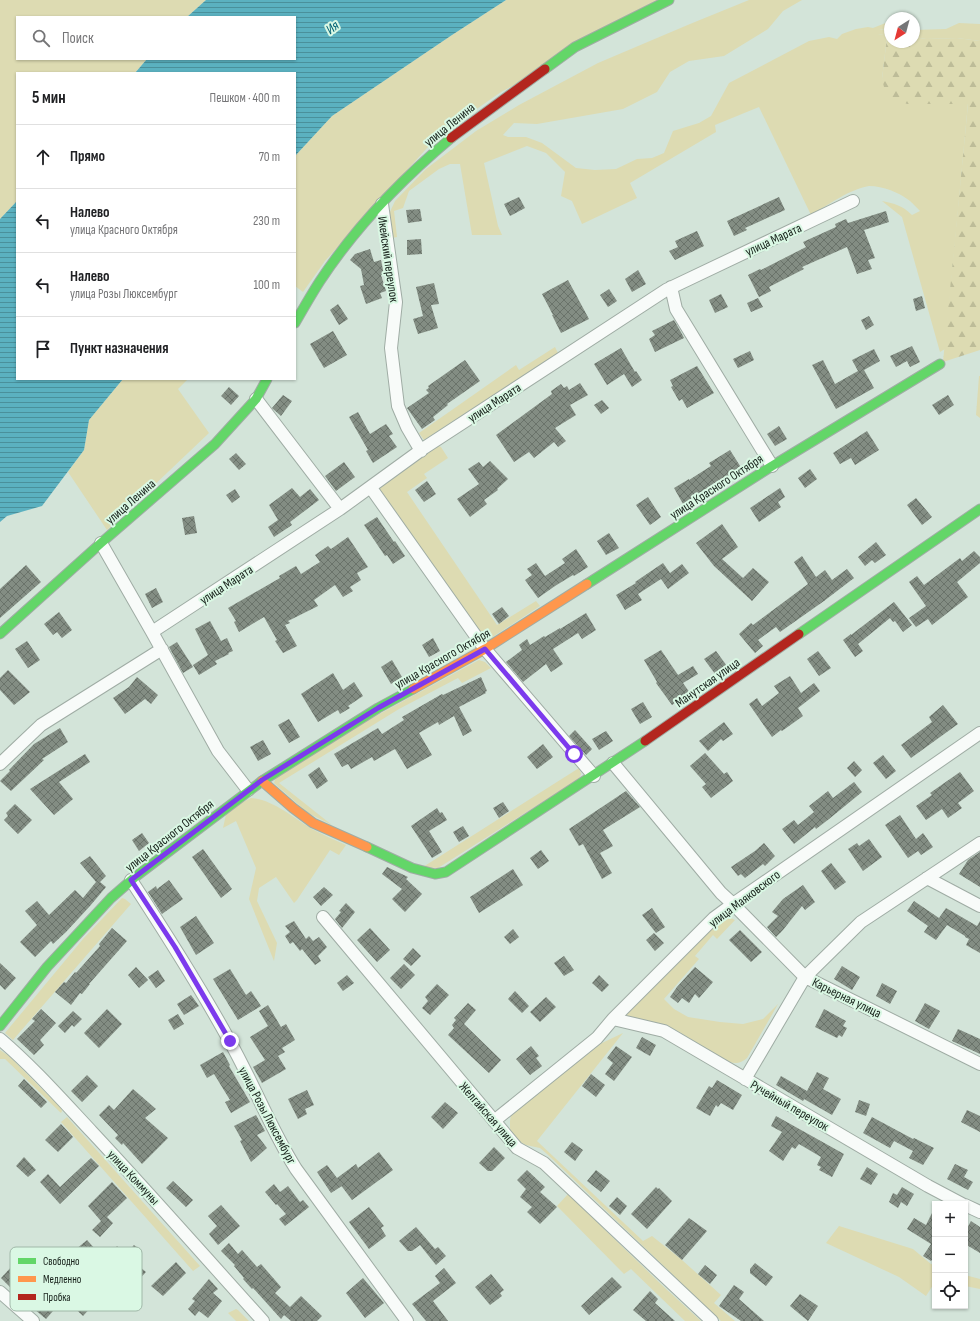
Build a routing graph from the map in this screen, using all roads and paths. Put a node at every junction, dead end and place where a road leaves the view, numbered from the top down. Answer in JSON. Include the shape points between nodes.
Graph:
{"nodes":[{"id":1,"x":669,"y":0,"type":"edge"},
{"id":2,"x":853,"y":201,"type":"dead end"},
{"id":3,"x":382,"y":204,"type":"junction"},
{"id":4,"x":671,"y":287,"type":"junction"},
{"id":5,"x":296,"y":321,"type":"edge"},
{"id":6,"x":940,"y":364,"type":"dead end"},
{"id":7,"x":266,"y":380,"type":"edge"},
{"id":8,"x":256,"y":399,"type":"junction"},
{"id":9,"x":421,"y":451,"type":"junction"},
{"id":10,"x":772,"y":466,"type":"junction"},
{"id":11,"x":371,"y":488,"type":"junction"},
{"id":12,"x":340,"y":509,"type":"junction"},
{"id":13,"x":980,"y":510,"type":"edge"},
{"id":14,"x":101,"y":543,"type":"junction"},
{"id":15,"x":152,"y":632,"type":"junction"},
{"id":16,"x":0,"y":634,"type":"edge"},
{"id":17,"x":162,"y":649,"type":"junction"},
{"id":18,"x":485,"y":649,"type":"junction"},
{"id":19,"x":980,"y":733,"type":"edge"},
{"id":20,"x":614,"y":763,"type":"junction"},
{"id":21,"x":0,"y":764,"type":"edge"},
{"id":22,"x":594,"y":776,"type":"junction"},
{"id":23,"x":262,"y":780,"type":"junction"},
{"id":24,"x":248,"y":790,"type":"junction"},
{"id":25,"x":980,"y":843,"type":"edge"},
{"id":26,"x":928,"y":878,"type":"junction"},
{"id":27,"x":131,"y":880,"type":"junction"},
{"id":28,"x":733,"y":904,"type":"junction"},
{"id":29,"x":980,"y":906,"type":"edge"},
{"id":30,"x":323,"y":917,"type":"dead end"},
{"id":31,"x":805,"y":977,"type":"junction"},
{"id":32,"x":613,"y":1019,"type":"junction"},
{"id":33,"x":0,"y":1026,"type":"edge"},
{"id":34,"x":0,"y":1039,"type":"edge"},
{"id":35,"x":980,"y":1064,"type":"edge"},
{"id":36,"x":745,"y":1080,"type":"junction"},
{"id":37,"x":494,"y":1121,"type":"junction"},
{"id":38,"x":957,"y":1201,"type":"edge"},
{"id":39,"x":968,"y":1207,"type":"edge"},
{"id":40,"x":980,"y":1212,"type":"edge"},
{"id":41,"x":0,"y":1292,"type":"edge"},
{"id":42,"x":10,"y":1301,"type":"edge"},
{"id":43,"x":22,"y":1311,"type":"edge"},
{"id":44,"x":33,"y":1321,"type":"edge"},
{"id":45,"x":263,"y":1321,"type":"edge"},
{"id":46,"x":406,"y":1321,"type":"edge"},
{"id":47,"x":712,"y":1321,"type":"edge"}],
"edges":[{"from":1,"to":3,"type":"street","name":"улица Ленина","via":[[575,47],[463,128],[427,158]]},
{"from":2,"to":4,"type":"street","name":"улица Марата"},
{"from":3,"to":5,"type":"street","name":"улица Ленина","via":[[350,240],[320,281]]},
{"from":3,"to":9,"type":"street","name":"Икейский переулок","via":[[396,302],[391,348],[398,406]]},
{"from":4,"to":9,"type":"street","name":"улица Марата"},
{"from":4,"to":10,"type":"street","via":[[676,309]]},
{"from":6,"to":10,"type":"street","name":"улица Красного Октября"},
{"from":7,"to":8,"type":"street","name":"улица Ленина"},
{"from":8,"to":12,"type":"street"},
{"from":8,"to":14,"type":"street","name":"улица Ленина","via":[[216,444]]},
{"from":9,"to":11,"type":"street","name":"улица Марата"},
{"from":10,"to":18,"type":"street","name":"улица Красного Октября"},
{"from":11,"to":12,"type":"street","name":"улица Марата"},
{"from":11,"to":18,"type":"street"},
{"from":12,"to":15,"type":"street","name":"улица Марата"},
{"from":13,"to":20,"type":"street","name":"Манутская улица"},
{"from":14,"to":15,"type":"street"},
{"from":14,"to":16,"type":"street","name":"улица Ленина"},
{"from":15,"to":17,"type":"street"},
{"from":17,"to":21,"type":"street","via":[[41,725]]},
{"from":17,"to":24,"type":"street","via":[[218,751]]},
{"from":18,"to":22,"type":"street"},
{"from":18,"to":23,"type":"street","name":"улица Красного Октября","via":[[378,708]]},
{"from":19,"to":28,"type":"street","name":"улица Маяковского"},
{"from":20,"to":22,"type":"street","name":"Манутская улица"},
{"from":20,"to":28,"type":"street","name":"Карьерная улица","via":[[721,894]]},
{"from":22,"to":23,"type":"street","name":"Манутская улица","via":[[446,872],[436,874],[412,868],[313,823],[289,806]]},
{"from":23,"to":24,"type":"street","name":"улица Красного Октября"},
{"from":24,"to":27,"type":"street","name":"улица Красного Октября"},
{"from":25,"to":26,"type":"street"},
{"from":26,"to":29,"type":"street"},
{"from":26,"to":31,"type":"street","via":[[861,922]]},
{"from":27,"to":33,"type":"street","name":"улица Красного Октября","via":[[89,920]]},
{"from":27,"to":46,"type":"street","name":"улица Розы Люксембург","via":[[175,947],[230,1041],[282,1147]]},
{"from":28,"to":31,"type":"street","name":"Карьерная улица"},
{"from":28,"to":32,"type":"street","name":"улица Маяковского","via":[[714,918]]},
{"from":30,"to":37,"type":"street","name":"Желгайская улица"},
{"from":31,"to":35,"type":"street","name":"Карьерная улица"},
{"from":31,"to":36,"type":"street"},
{"from":32,"to":36,"type":"street","name":"Ручейный переулок","via":[[664,1031]]},
{"from":32,"to":37,"type":"street","name":"улица Маяковского","via":[[597,1038]]},
{"from":34,"to":45,"type":"street","name":"улица Коммуны","via":[[122,1164]]},
{"from":36,"to":38,"type":"street","name":"Ручейный переулок"},
{"from":37,"to":47,"type":"street","name":"Желгайская улица","via":[[517,1148],[544,1163]]},
{"from":39,"to":40,"type":"street","name":"Ручейный переулок"},
{"from":41,"to":42,"type":"street"},
{"from":43,"to":44,"type":"street"}]}
